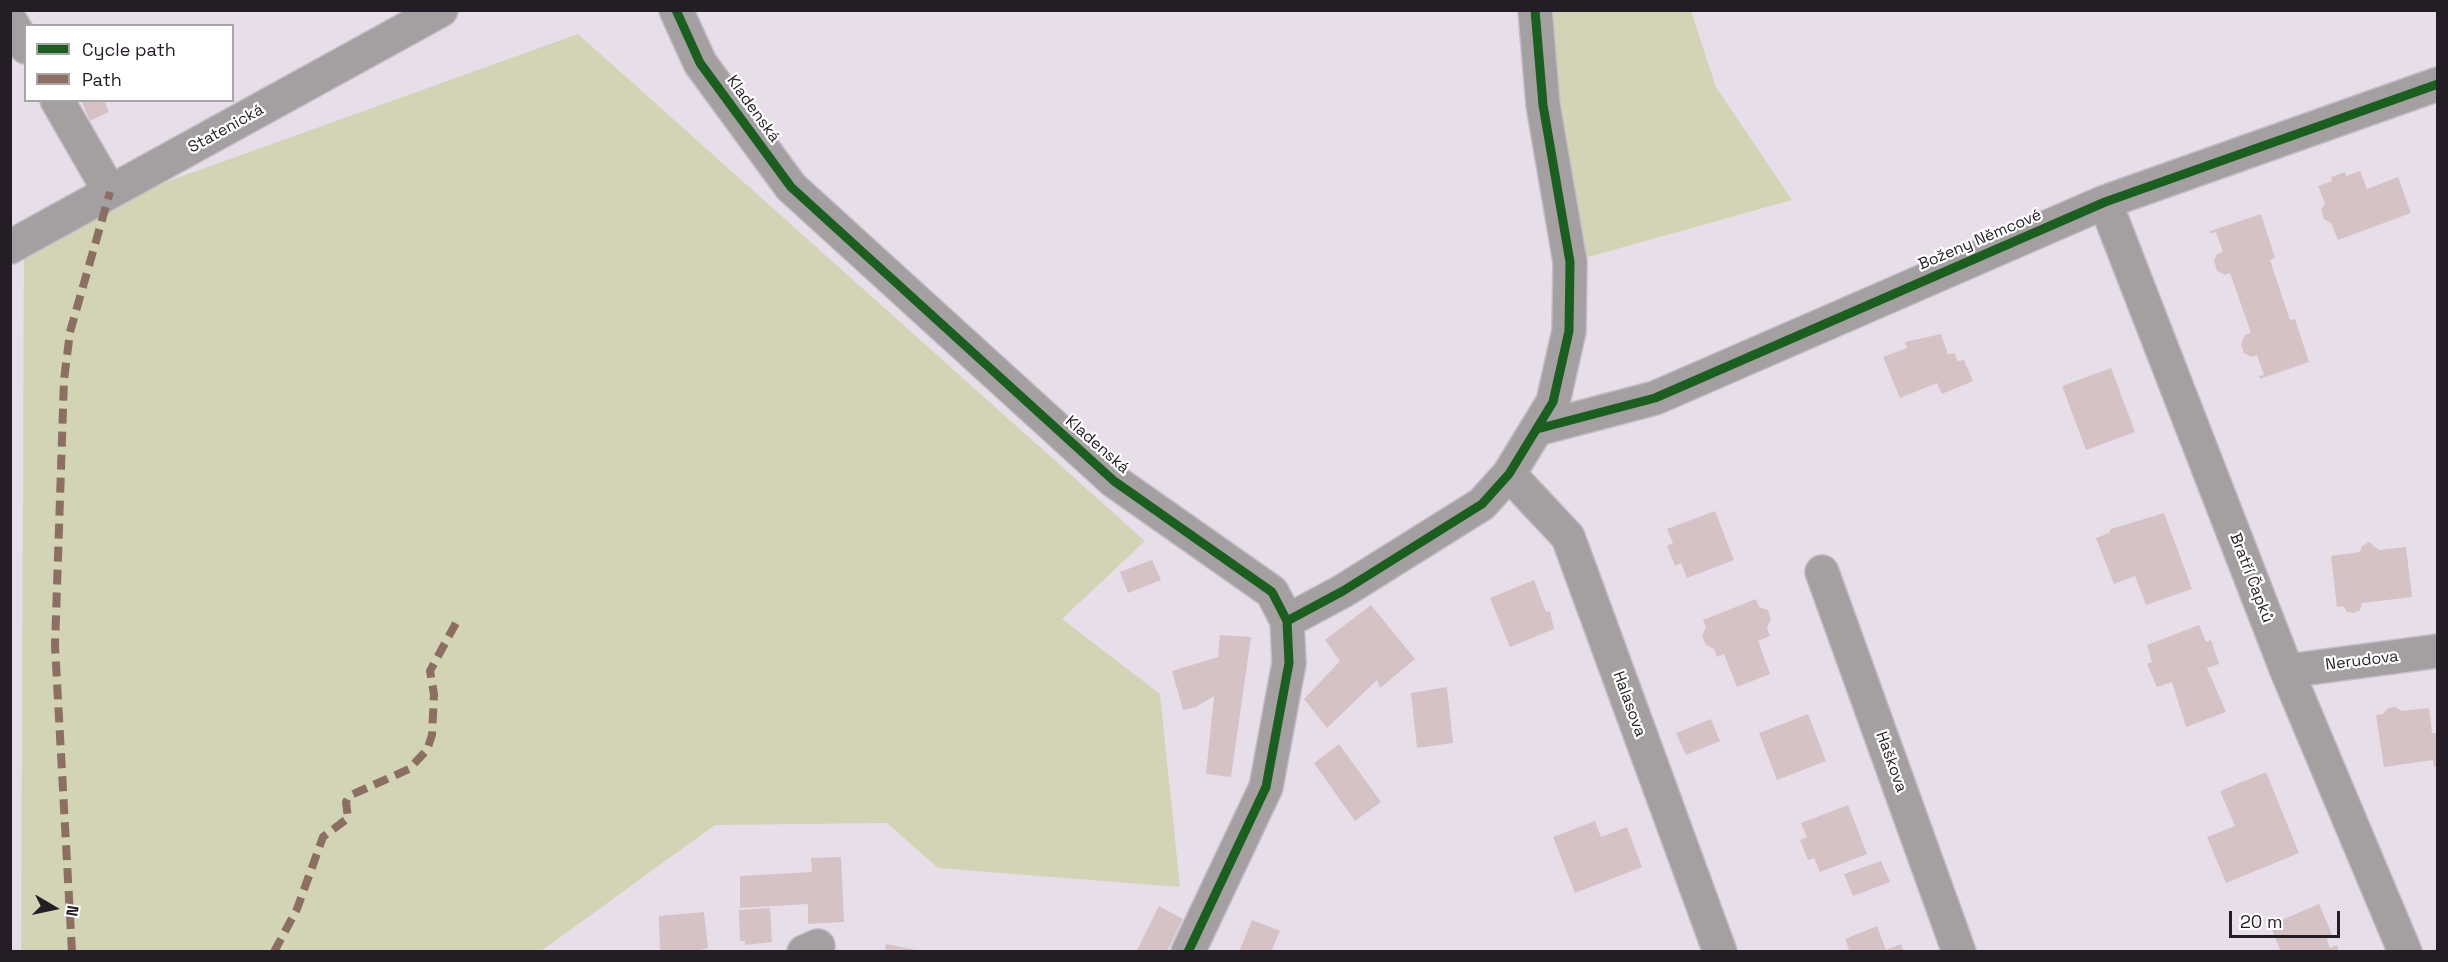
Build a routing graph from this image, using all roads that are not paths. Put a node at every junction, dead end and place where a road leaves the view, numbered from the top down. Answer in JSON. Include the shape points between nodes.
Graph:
{"nodes":[{"id":1,"x":441,"y":10,"type":"edge"},
{"id":2,"x":676,"y":10,"type":"edge"},
{"id":3,"x":1535,"y":10,"type":"edge"},
{"id":4,"x":10,"y":21,"type":"edge"},
{"id":5,"x":24,"y":44,"type":"edge"},
{"id":6,"x":2438,"y":84,"type":"edge"},
{"id":7,"x":58,"y":102,"type":"edge"},
{"id":8,"x":110,"y":192,"type":"junction"},
{"id":9,"x":2105,"y":202,"type":"junction"},
{"id":10,"x":10,"y":247,"type":"edge"},
{"id":11,"x":1537,"y":429,"type":"junction"},
{"id":12,"x":1509,"y":474,"type":"junction"},
{"id":13,"x":1822,"y":572,"type":"dead end"},
{"id":14,"x":1287,"y":621,"type":"junction"},
{"id":15,"x":2438,"y":651,"type":"edge"},
{"id":16,"x":2287,"y":671,"type":"junction"},
{"id":17,"x":1188,"y":951,"type":"edge"},
{"id":18,"x":1720,"y":951,"type":"edge"},
{"id":19,"x":1959,"y":951,"type":"edge"},
{"id":20,"x":2405,"y":951,"type":"edge"}],
"edges":[{"from":1,"to":8,"type":"street","name":"Statenická"},
{"from":2,"to":14,"type":"street","name":"Kladenská","via":[[700,63],[791,187],[1114,481],[1272,591]]},
{"from":3,"to":11,"type":"street","via":[[1543,105],[1570,262],[1569,332],[1553,402]]},
{"from":4,"to":5,"type":"street"},
{"from":6,"to":9,"type":"street","name":"Boženy Němcové"},
{"from":7,"to":8,"type":"street"},
{"from":8,"to":10,"type":"street","name":"Statenická"},
{"from":9,"to":11,"type":"street","name":"Boženy Němcové","via":[[1655,398]]},
{"from":9,"to":16,"type":"street","name":"Bratří Čapků"},
{"from":11,"to":12,"type":"street"},
{"from":12,"to":14,"type":"street","via":[[1482,504],[1343,591]]},
{"from":12,"to":18,"type":"street","name":"Halasova","via":[[1568,537]]},
{"from":13,"to":19,"type":"street","name":"Haškova"},
{"from":14,"to":17,"type":"street","name":"Kladenská","via":[[1289,663],[1266,787]]},
{"from":15,"to":16,"type":"street","name":"Nerudova"},
{"from":16,"to":20,"type":"street","name":"Bratří Čapků"}]}
